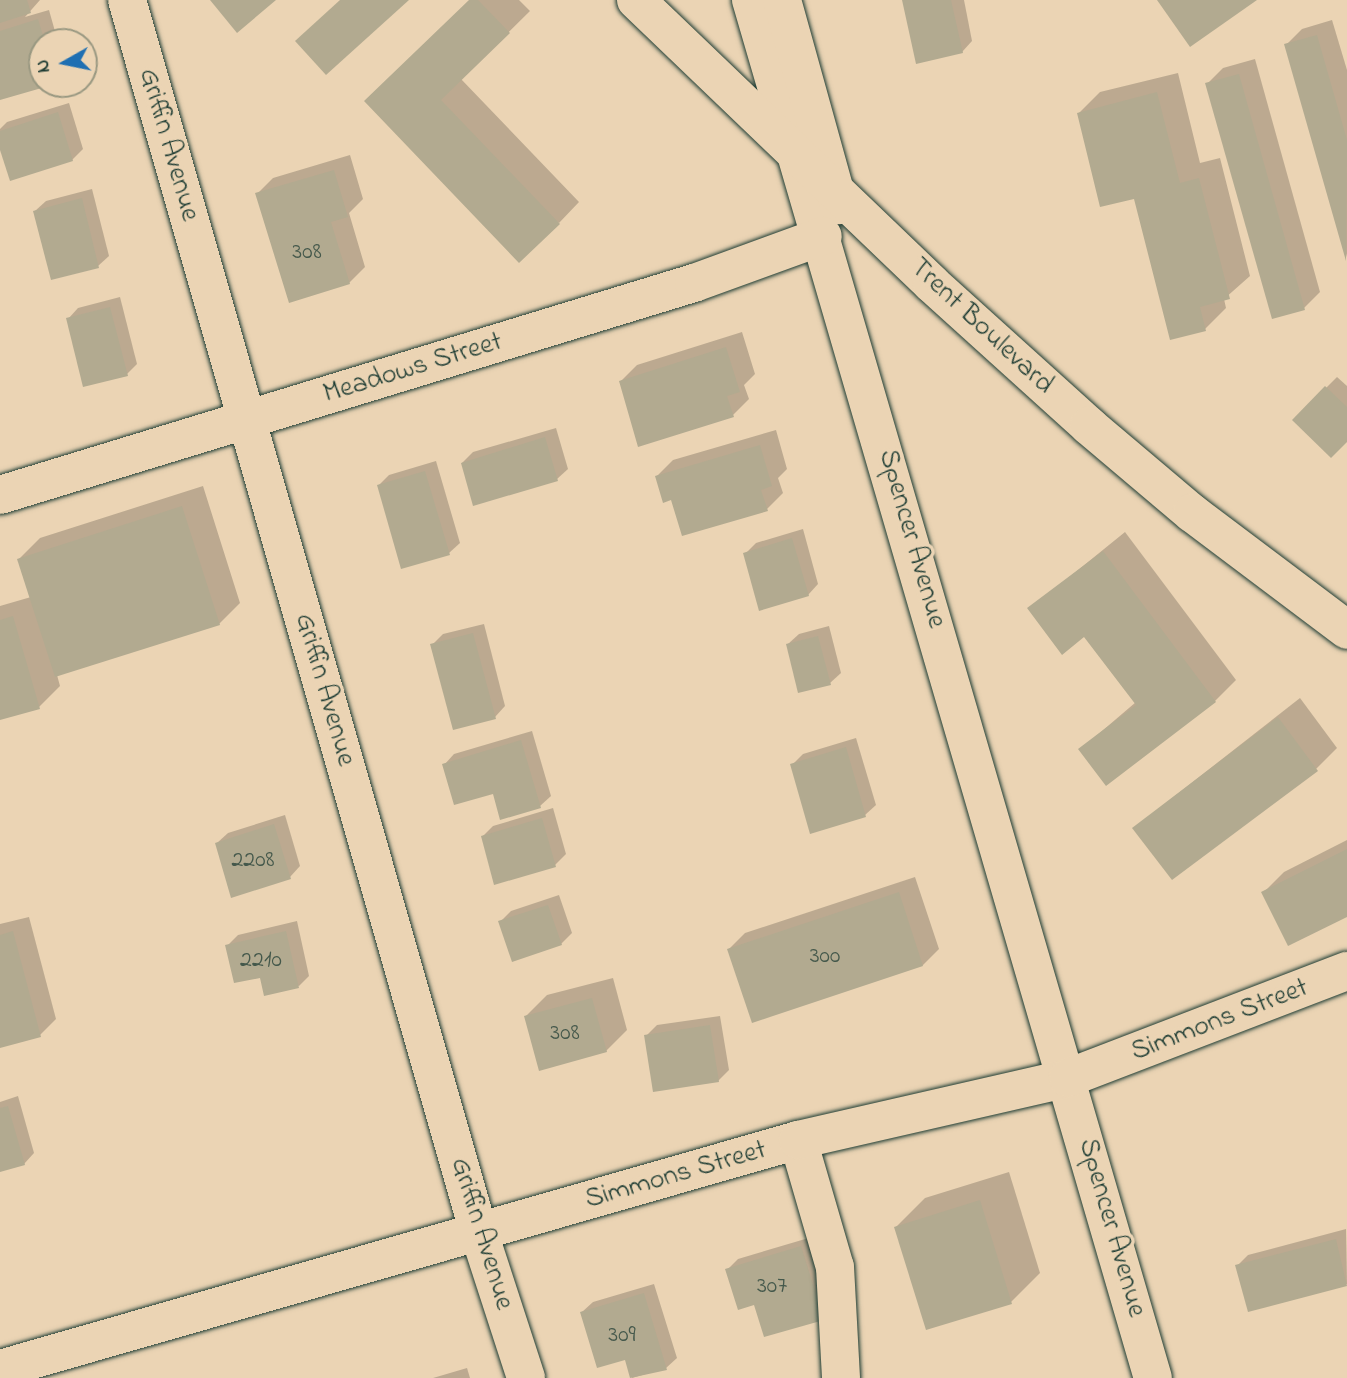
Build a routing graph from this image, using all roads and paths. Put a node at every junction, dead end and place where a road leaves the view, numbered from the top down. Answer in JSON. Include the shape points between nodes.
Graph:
{"nodes":[{"id":1,"x":127,"y":0,"type":"edge"},
{"id":2,"x":636,"y":0,"type":"edge"},
{"id":3,"x":751,"y":0,"type":"edge"},
{"id":4,"x":782,"y":0,"type":"edge"},
{"id":5,"x":795,"y":154,"type":"junction"},
{"id":6,"x":834,"y":187,"type":"junction"},
{"id":7,"x":823,"y":236,"type":"junction"},
{"id":8,"x":247,"y":421,"type":"junction"},
{"id":9,"x":0,"y":495,"type":"edge"},
{"id":10,"x":1347,"y":630,"type":"edge"},
{"id":11,"x":1347,"y":971,"type":"edge"},
{"id":12,"x":1068,"y":1078,"type":"junction"},
{"id":13,"x":798,"y":1140,"type":"junction"},
{"id":14,"x":479,"y":1233,"type":"junction"},
{"id":15,"x":0,"y":1369,"type":"edge"},
{"id":16,"x":526,"y":1378,"type":"edge"},
{"id":17,"x":841,"y":1378,"type":"edge"},
{"id":18,"x":1153,"y":1378,"type":"edge"}],
"edges":[{"from":1,"to":8,"type":"street","name":"Griffin Avenue"},
{"from":2,"to":5,"type":"street","name":"Trent Boulevard"},
{"from":3,"to":5,"type":"street","name":"Spencer Avenue"},
{"from":4,"to":6,"type":"street","name":"Spencer Avenue"},
{"from":5,"to":6,"type":"street","name":"Trent Boulevard"},
{"from":5,"to":7,"type":"street","name":"Spencer Avenue"},
{"from":6,"to":10,"type":"street","name":"Trent Boulevard","via":[[932,285],[1089,426],[1192,513]]},
{"from":6,"to":12,"type":"street","name":"Spencer Avenue","via":[[997,759],[1077,1017]]},
{"from":7,"to":8,"type":"street","name":"Meadows Street","via":[[694,283]]},
{"from":7,"to":12,"type":"street","name":"Spencer Avenue"},
{"from":8,"to":9,"type":"street","name":"Meadows Street"},
{"from":8,"to":14,"type":"street","name":"Griffin Avenue"},
{"from":11,"to":12,"type":"street","name":"Simmons Street"},
{"from":12,"to":13,"type":"street","name":"Simmons Street"},
{"from":12,"to":18,"type":"street","name":"Spencer Avenue"},
{"from":13,"to":14,"type":"street","name":"Simmons Street"},
{"from":13,"to":17,"type":"street","via":[[835,1267]]},
{"from":14,"to":15,"type":"street","name":"Simmons Street"},
{"from":14,"to":16,"type":"street","name":"Griffin Avenue"}]}
